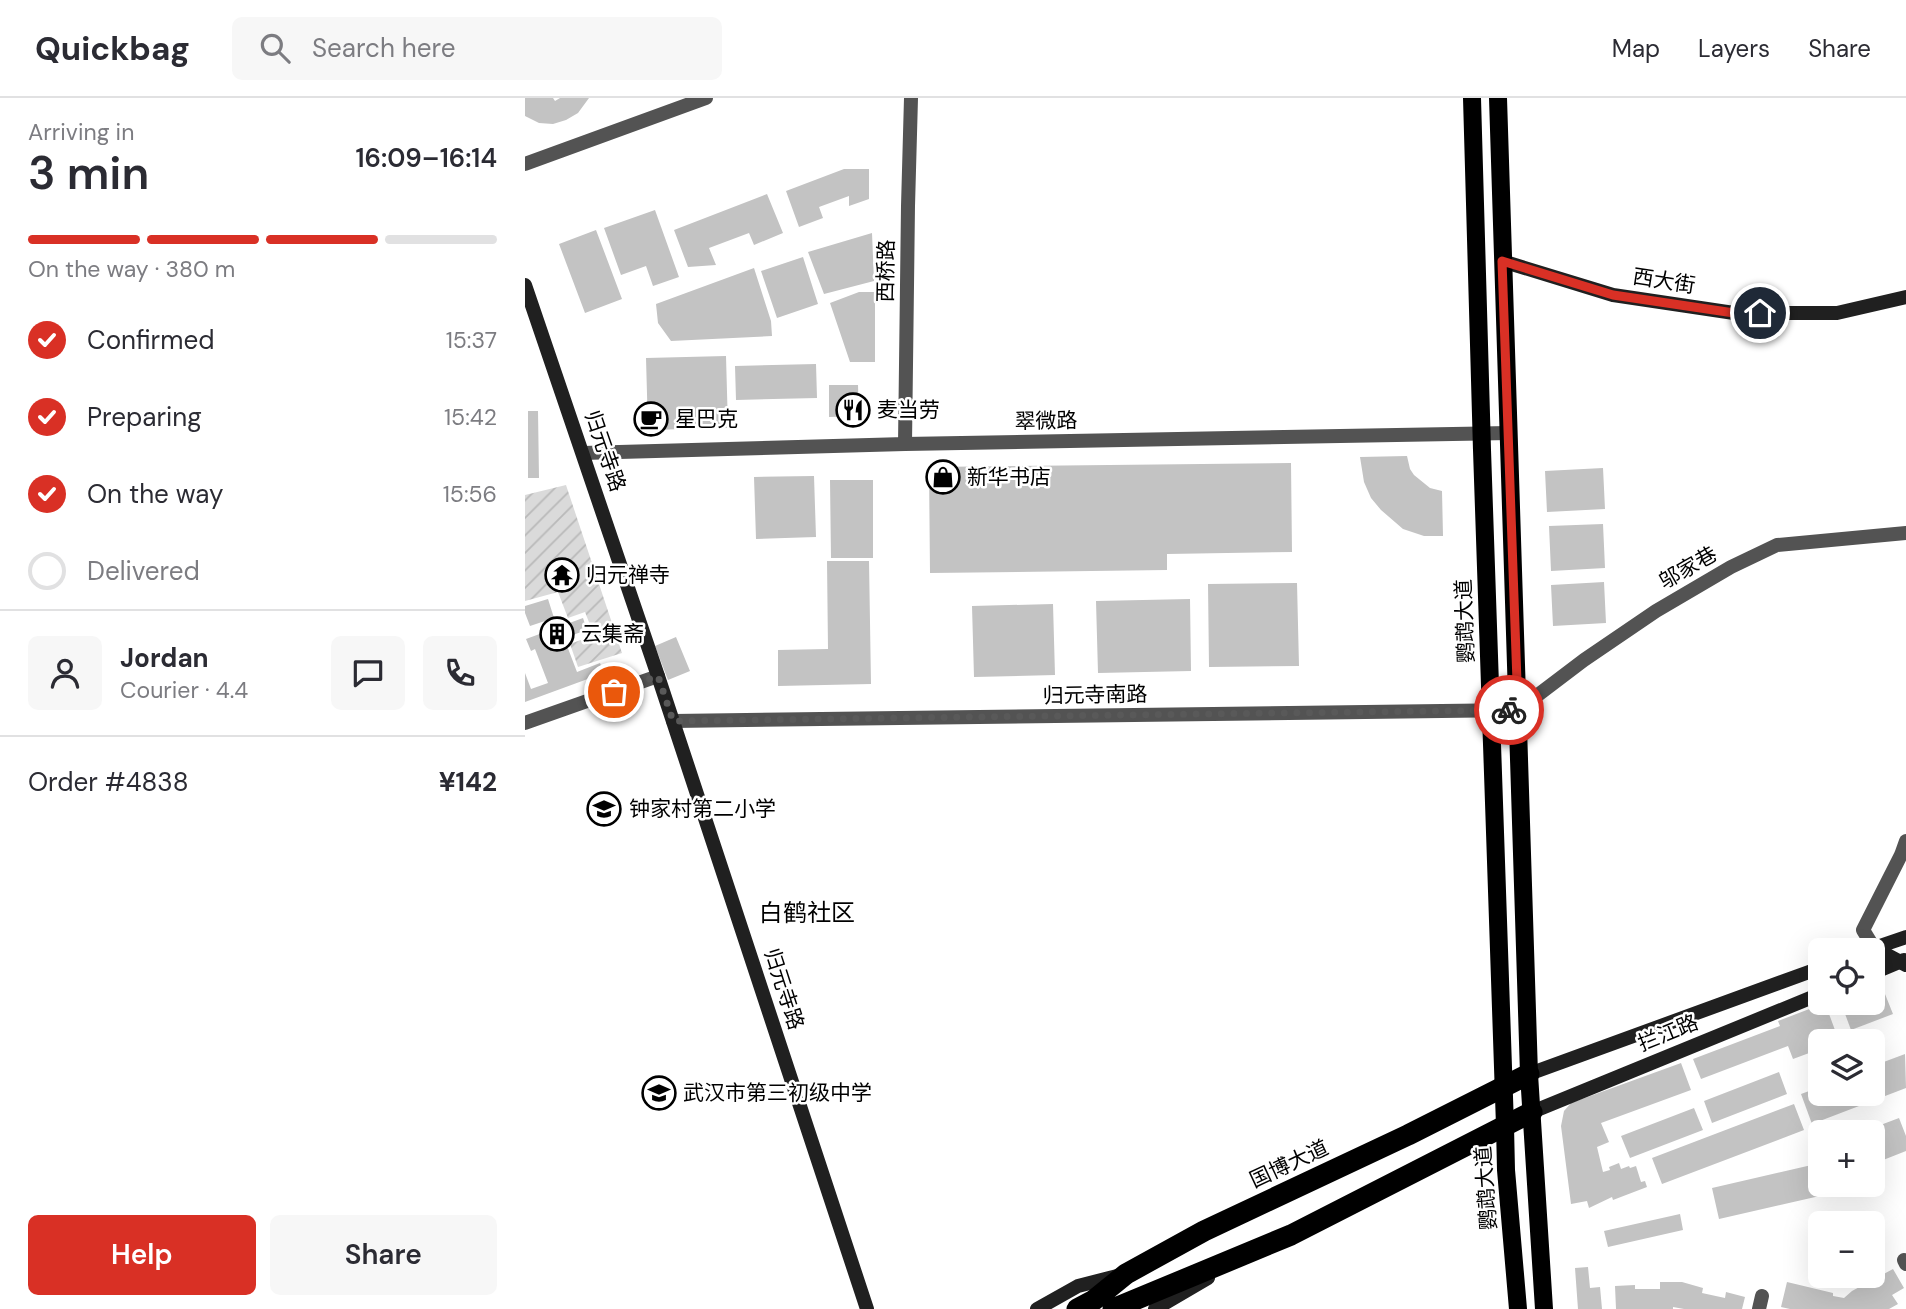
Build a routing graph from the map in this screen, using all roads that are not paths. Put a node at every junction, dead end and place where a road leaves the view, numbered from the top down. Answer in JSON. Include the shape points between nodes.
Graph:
{"nodes":[{"id":1,"x":706,"y":98,"type":"edge"},
{"id":2,"x":911,"y":98,"type":"edge"},
{"id":3,"x":1472,"y":98,"type":"edge"},
{"id":4,"x":1497,"y":98,"type":"edge"},
{"id":5,"x":525,"y":164,"type":"edge"},
{"id":6,"x":1502,"y":261,"type":"junction"},
{"id":7,"x":525,"y":285,"type":"edge"},
{"id":8,"x":1906,"y":298,"type":"edge"},
{"id":9,"x":1509,"y":433,"type":"junction"},
{"id":10,"x":1482,"y":434,"type":"junction"},
{"id":11,"x":905,"y":444,"type":"junction"},
{"id":12,"x":583,"y":453,"type":"junction"},
{"id":13,"x":1906,"y":533,"type":"edge"},
{"id":14,"x":658,"y":676,"type":"junction"},
{"id":15,"x":1490,"y":710,"type":"junction"},
{"id":16,"x":1518,"y":710,"type":"junction"},
{"id":17,"x":673,"y":721,"type":"junction"},
{"id":18,"x":525,"y":723,"type":"edge"},
{"id":19,"x":1906,"y":841,"type":"edge"},
{"id":20,"x":1906,"y":937,"type":"edge"},
{"id":21,"x":1866,"y":938,"type":"edge"},
{"id":22,"x":1885,"y":944,"type":"edge"},
{"id":23,"x":1885,"y":955,"type":"edge"},
{"id":24,"x":1904,"y":962,"type":"edge"},
{"id":25,"x":1885,"y":969,"type":"edge"},
{"id":26,"x":1808,"y":972,"type":"edge"},
{"id":27,"x":1808,"y":999,"type":"edge"},
{"id":28,"x":1529,"y":1074,"type":"junction"},
{"id":29,"x":1504,"y":1088,"type":"junction"},
{"id":30,"x":1532,"y":1112,"type":"junction"},
{"id":31,"x":1504,"y":1126,"type":"junction"},
{"id":32,"x":1263,"y":1246,"type":"junction"},
{"id":33,"x":1126,"y":1273,"type":"junction"},
{"id":34,"x":1095,"y":1306,"type":"edge"},
{"id":35,"x":867,"y":1309,"type":"edge"},
{"id":36,"x":1037,"y":1309,"type":"edge"},
{"id":37,"x":1155,"y":1309,"type":"edge"},
{"id":38,"x":1518,"y":1309,"type":"edge"},
{"id":39,"x":1544,"y":1309,"type":"edge"}],
"edges":[{"from":1,"to":5,"type":"street"},
{"from":2,"to":11,"type":"street","name":"西桥路"},
{"from":3,"to":10,"type":"main road","name":"鹦鹉大道"},
{"from":4,"to":6,"type":"main road"},
{"from":6,"to":8,"type":"street","name":"西大街","via":[[1613,295],[1734,313],[1837,313]]},
{"from":6,"to":9,"type":"main road"},
{"from":7,"to":12,"type":"street","name":"归元寺路"},
{"from":9,"to":10,"type":"street","name":"翠微路"},
{"from":9,"to":16,"type":"main road"},
{"from":10,"to":11,"type":"street","name":"翠微路"},
{"from":10,"to":15,"type":"main road","name":"鹦鹉大道"},
{"from":11,"to":12,"type":"street","name":"翠微路"},
{"from":12,"to":14,"type":"street","name":"归元寺路"},
{"from":13,"to":16,"type":"street","name":"邬家巷","via":[[1777,545],[1656,611]]},
{"from":14,"to":17,"type":"street","name":"归元寺路"},
{"from":14,"to":18,"type":"street"},
{"from":15,"to":16,"type":"street","name":"归元寺南路"},
{"from":15,"to":17,"type":"street","name":"归元寺南路"},
{"from":15,"to":29,"type":"main road","name":"鹦鹉大道"},
{"from":16,"to":28,"type":"main road"},
{"from":17,"to":35,"type":"street","name":"归元寺路"},
{"from":19,"to":21,"type":"street","via":[[1863,930]]},
{"from":20,"to":22,"type":"street"},
{"from":23,"to":24,"type":"street"},
{"from":24,"to":25,"type":"street"},
{"from":26,"to":28,"type":"street","name":"拦江路"},
{"from":27,"to":30,"type":"street","name":"拦江路"},
{"from":28,"to":29,"type":"highway","name":"国博大道"},
{"from":28,"to":30,"type":"main road"},
{"from":29,"to":31,"type":"main road","name":"鹦鹉大道"},
{"from":29,"to":33,"type":"highway","name":"国博大道"},
{"from":30,"to":31,"type":"highway","name":"国博大道"},
{"from":30,"to":39,"type":"main road"},
{"from":31,"to":32,"type":"highway","name":"国博大道"},
{"from":31,"to":38,"type":"main road","name":"鹦鹉大道"},
{"from":32,"to":34,"type":"highway","name":"国博大道"},
{"from":32,"to":37,"type":"street"},
{"from":33,"to":34,"type":"highway","name":"国博大道"},
{"from":33,"to":36,"type":"street","via":[[1078,1286]]}]}
